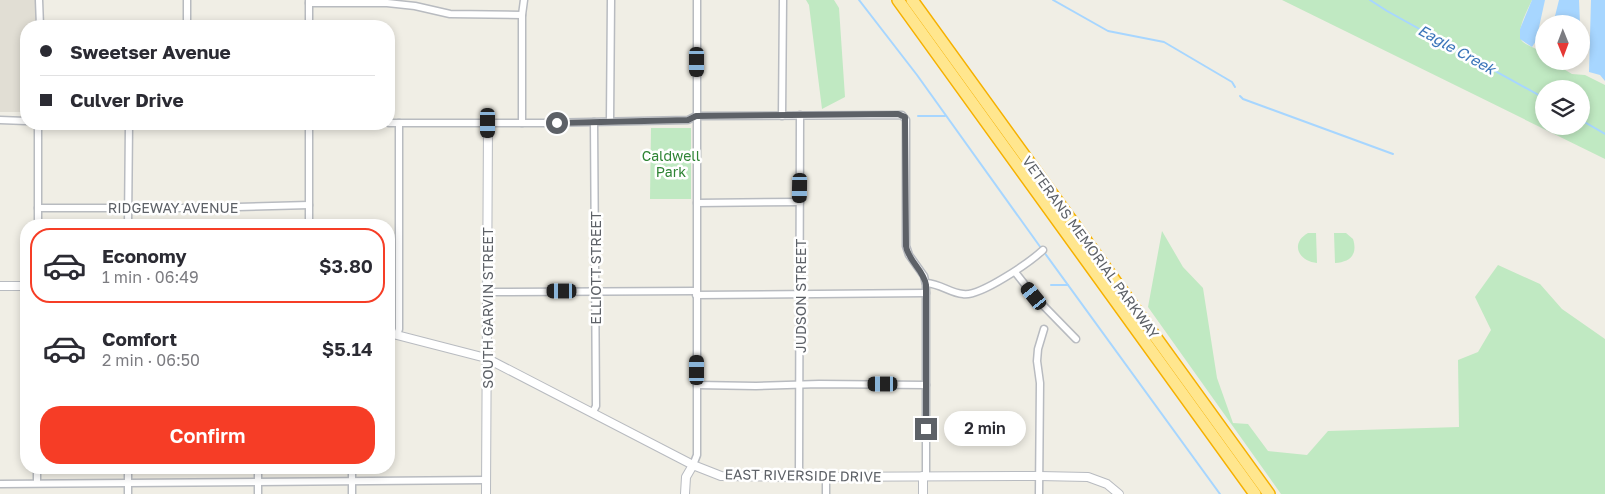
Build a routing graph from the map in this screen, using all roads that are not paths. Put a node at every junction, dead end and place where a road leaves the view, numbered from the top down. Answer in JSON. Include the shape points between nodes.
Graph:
{"nodes":[{"id":1,"x":39,"y":0,"type":"edge"},
{"id":2,"x":187,"y":0,"type":"edge"},
{"id":3,"x":524,"y":0,"type":"edge"},
{"id":4,"x":612,"y":0,"type":"edge"},
{"id":5,"x":697,"y":0,"type":"edge"},
{"id":6,"x":783,"y":0,"type":"edge"},
{"id":7,"x":898,"y":0,"type":"edge"},
{"id":8,"x":912,"y":0,"type":"edge"},
{"id":9,"x":309,"y":1,"type":"edge"},
{"id":10,"x":522,"y":15,"type":"junction"},
{"id":11,"x":40,"y":20,"type":"edge"},
{"id":12,"x":187,"y":20,"type":"edge"},
{"id":13,"x":309,"y":20,"type":"edge"},
{"id":14,"x":800,"y":115,"type":"junction"},
{"id":15,"x":696,"y":116,"type":"junction"},
{"id":16,"x":782,"y":116,"type":"junction"},
{"id":17,"x":0,"y":120,"type":"edge"},
{"id":18,"x":20,"y":121,"type":"edge"},
{"id":19,"x":610,"y":121,"type":"junction"},
{"id":20,"x":594,"y":122,"type":"junction"},
{"id":21,"x":395,"y":123,"type":"edge"},
{"id":22,"x":399,"y":123,"type":"junction"},
{"id":23,"x":488,"y":123,"type":"junction"},
{"id":24,"x":522,"y":123,"type":"junction"},
{"id":25,"x":38,"y":130,"type":"edge"},
{"id":26,"x":129,"y":130,"type":"edge"},
{"id":27,"x":308,"y":130,"type":"edge"},
{"id":28,"x":800,"y":202,"type":"junction"},
{"id":29,"x":697,"y":204,"type":"junction"},
{"id":30,"x":308,"y":205,"type":"junction"},
{"id":31,"x":38,"y":208,"type":"junction"},
{"id":32,"x":128,"y":208,"type":"junction"},
{"id":33,"x":38,"y":219,"type":"edge"},
{"id":34,"x":128,"y":219,"type":"edge"},
{"id":35,"x":309,"y":219,"type":"edge"},
{"id":36,"x":1043,"y":250,"type":"dead end"},
{"id":37,"x":1015,"y":272,"type":"junction"},
{"id":38,"x":926,"y":283,"type":"junction"},
{"id":39,"x":0,"y":286,"type":"edge"},
{"id":40,"x":20,"y":286,"type":"edge"},
{"id":41,"x":596,"y":291,"type":"junction"},
{"id":42,"x":487,"y":292,"type":"junction"},
{"id":43,"x":926,"y":292,"type":"junction"},
{"id":44,"x":696,"y":293,"type":"junction"},
{"id":45,"x":800,"y":294,"type":"junction"},
{"id":46,"x":1044,"y":329,"type":"dead end"},
{"id":47,"x":397,"y":335,"type":"joint"},
{"id":48,"x":1076,"y":339,"type":"dead end"},
{"id":49,"x":486,"y":358,"type":"junction"},
{"id":50,"x":697,"y":385,"type":"junction"},
{"id":51,"x":799,"y":385,"type":"junction"},
{"id":52,"x":926,"y":385,"type":"junction"},
{"id":53,"x":592,"y":412,"type":"junction"},
{"id":54,"x":693,"y":465,"type":"junction"},
{"id":55,"x":38,"y":474,"type":"edge"},
{"id":56,"x":128,"y":474,"type":"edge"},
{"id":57,"x":258,"y":474,"type":"edge"},
{"id":58,"x":352,"y":474,"type":"edge"},
{"id":59,"x":925,"y":476,"type":"junction"},
{"id":60,"x":1039,"y":476,"type":"junction"},
{"id":61,"x":799,"y":477,"type":"junction"},
{"id":62,"x":826,"y":477,"type":"junction"},
{"id":63,"x":486,"y":480,"type":"junction"},
{"id":64,"x":258,"y":482,"type":"junction"},
{"id":65,"x":352,"y":482,"type":"junction"},
{"id":66,"x":38,"y":483,"type":"junction"},
{"id":67,"x":128,"y":483,"type":"junction"},
{"id":68,"x":0,"y":484,"type":"edge"},
{"id":69,"x":128,"y":494,"type":"edge"},
{"id":70,"x":258,"y":494,"type":"edge"},
{"id":71,"x":352,"y":494,"type":"edge"},
{"id":72,"x":486,"y":494,"type":"edge"},
{"id":73,"x":685,"y":494,"type":"edge"},
{"id":74,"x":826,"y":494,"type":"edge"},
{"id":75,"x":923,"y":494,"type":"edge"},
{"id":76,"x":1039,"y":494,"type":"edge"},
{"id":77,"x":1119,"y":494,"type":"edge"},
{"id":78,"x":1256,"y":494,"type":"edge"},
{"id":79,"x":1269,"y":494,"type":"edge"}],
"edges":[{"from":1,"to":11,"type":"street"},
{"from":2,"to":12,"type":"street"},
{"from":3,"to":10,"type":"street"},
{"from":4,"to":19,"type":"street"},
{"from":5,"to":15,"type":"street"},
{"from":6,"to":16,"type":"street"},
{"from":7,"to":78,"type":"highway","name":"VETERANS MEMORIAL PARKWAY"},
{"from":8,"to":79,"type":"highway","name":"VETERANS MEMORIAL PARKWAY"},
{"from":9,"to":10,"type":"street","via":[[388,3],[450,14]]},
{"from":9,"to":13,"type":"street"},
{"from":10,"to":24,"type":"street"},
{"from":14,"to":16,"type":"street"},
{"from":14,"to":28,"type":"street","name":"JUDSON STREET"},
{"from":14,"to":38,"type":"street","via":[[898,114],[905,117],[906,246]]},
{"from":15,"to":16,"type":"street"},
{"from":15,"to":19,"type":"street","via":[[688,120]]},
{"from":15,"to":29,"type":"street"},
{"from":17,"to":18,"type":"street"},
{"from":19,"to":20,"type":"street"},
{"from":20,"to":24,"type":"street"},
{"from":20,"to":41,"type":"street","name":"ELLIOTT STREET"},
{"from":21,"to":22,"type":"street"},
{"from":22,"to":23,"type":"street"},
{"from":22,"to":47,"type":"street"},
{"from":23,"to":24,"type":"street"},
{"from":23,"to":42,"type":"street","name":"SOUTH GARVIN STREET"},
{"from":25,"to":31,"type":"street"},
{"from":26,"to":32,"type":"street"},
{"from":27,"to":30,"type":"street"},
{"from":28,"to":29,"type":"street"},
{"from":28,"to":45,"type":"street","name":"JUDSON STREET"},
{"from":29,"to":44,"type":"street"},
{"from":30,"to":32,"type":"street","name":"RIDGEWAY AVENUE"},
{"from":30,"to":35,"type":"street"},
{"from":31,"to":32,"type":"street","name":"RIDGEWAY AVENUE"},
{"from":31,"to":33,"type":"street"},
{"from":32,"to":34,"type":"street"},
{"from":36,"to":37,"type":"street"},
{"from":37,"to":38,"type":"street","via":[[965,295]]},
{"from":37,"to":48,"type":"street"},
{"from":38,"to":43,"type":"street"},
{"from":39,"to":40,"type":"street"},
{"from":41,"to":42,"type":"street"},
{"from":41,"to":44,"type":"street"},
{"from":41,"to":53,"type":"street","name":"ELLIOTT STREET","via":[[596,406]]},
{"from":42,"to":49,"type":"street","name":"SOUTH GARVIN STREET"},
{"from":43,"to":45,"type":"street"},
{"from":43,"to":52,"type":"street"},
{"from":44,"to":45,"type":"street"},
{"from":44,"to":50,"type":"street"},
{"from":45,"to":51,"type":"street","name":"JUDSON STREET"},
{"from":46,"to":60,"type":"street","via":[[1037,361],[1040,383]]},
{"from":47,"to":49,"type":"street","name":"EAST RIVERSIDE DRIVE"},
{"from":49,"to":53,"type":"street","name":"EAST RIVERSIDE DRIVE"},
{"from":49,"to":63,"type":"street","name":"SOUTH GARVIN STREET"},
{"from":50,"to":51,"type":"street"},
{"from":50,"to":54,"type":"street","via":[[697,455]]},
{"from":51,"to":52,"type":"street"},
{"from":51,"to":61,"type":"street","name":"JUDSON STREET"},
{"from":52,"to":59,"type":"street"},
{"from":53,"to":54,"type":"street","name":"EAST RIVERSIDE DRIVE"},
{"from":54,"to":61,"type":"street","name":"EAST RIVERSIDE DRIVE","via":[[721,476]]},
{"from":54,"to":73,"type":"street","via":[[686,478]]},
{"from":55,"to":66,"type":"street"},
{"from":56,"to":67,"type":"street"},
{"from":57,"to":64,"type":"street"},
{"from":58,"to":65,"type":"street"},
{"from":59,"to":60,"type":"street","name":"EAST RIVERSIDE DRIVE"},
{"from":59,"to":62,"type":"street","name":"EAST RIVERSIDE DRIVE"},
{"from":59,"to":75,"type":"street"},
{"from":60,"to":76,"type":"street"},
{"from":60,"to":77,"type":"street","name":"EAST RIVERSIDE DRIVE","via":[[1088,477],[1107,484]]},
{"from":61,"to":62,"type":"street","name":"EAST RIVERSIDE DRIVE"},
{"from":62,"to":74,"type":"street"},
{"from":63,"to":65,"type":"street"},
{"from":63,"to":72,"type":"street","name":"SOUTH GARVIN STREET"},
{"from":64,"to":65,"type":"street"},
{"from":64,"to":67,"type":"street"},
{"from":64,"to":70,"type":"street"},
{"from":65,"to":71,"type":"street"},
{"from":66,"to":67,"type":"street"},
{"from":66,"to":68,"type":"street"},
{"from":67,"to":69,"type":"street"}]}
